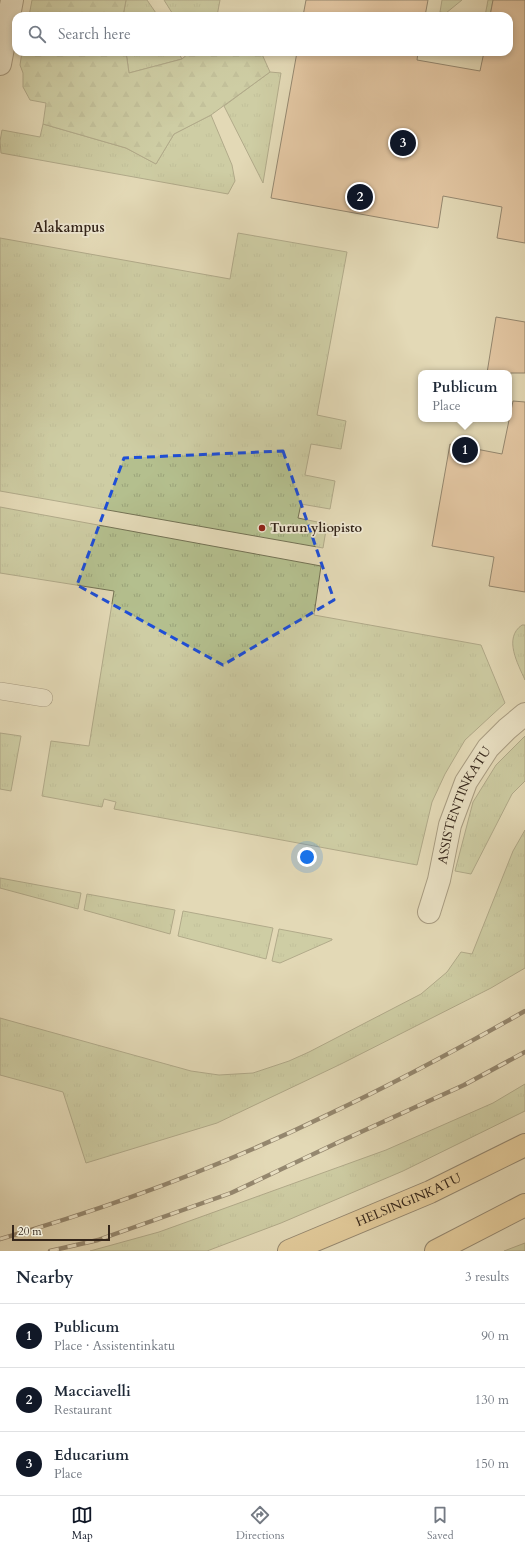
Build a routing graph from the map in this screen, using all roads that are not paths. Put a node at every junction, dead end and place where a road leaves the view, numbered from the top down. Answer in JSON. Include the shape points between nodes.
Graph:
{"nodes":[{"id":1,"x":12,"y":0,"type":"edge"},
{"id":2,"x":0,"y":64,"type":"edge"},
{"id":3,"x":0,"y":692,"type":"edge"},
{"id":4,"x":44,"y":698,"type":"dead end"},
{"id":5,"x":525,"y":714,"type":"edge"},
{"id":6,"x":429,"y":912,"type":"dead end"},
{"id":7,"x":525,"y":1145,"type":"edge"},
{"id":8,"x":525,"y":1205,"type":"edge"},
{"id":9,"x":289,"y":1251,"type":"edge"},
{"id":10,"x":436,"y":1251,"type":"edge"}],
"edges":[{"from":1,"to":2,"type":"street"},
{"from":3,"to":4,"type":"lane"},
{"from":5,"to":6,"type":"street","name":"ASSISTENTINKATU","via":[[488,748],[466,782],[450,825],[439,880]]},
{"from":7,"to":9,"type":"main road","name":"HELSINGINKATU","via":[[430,1192]]},
{"from":8,"to":10,"type":"main road"}]}
